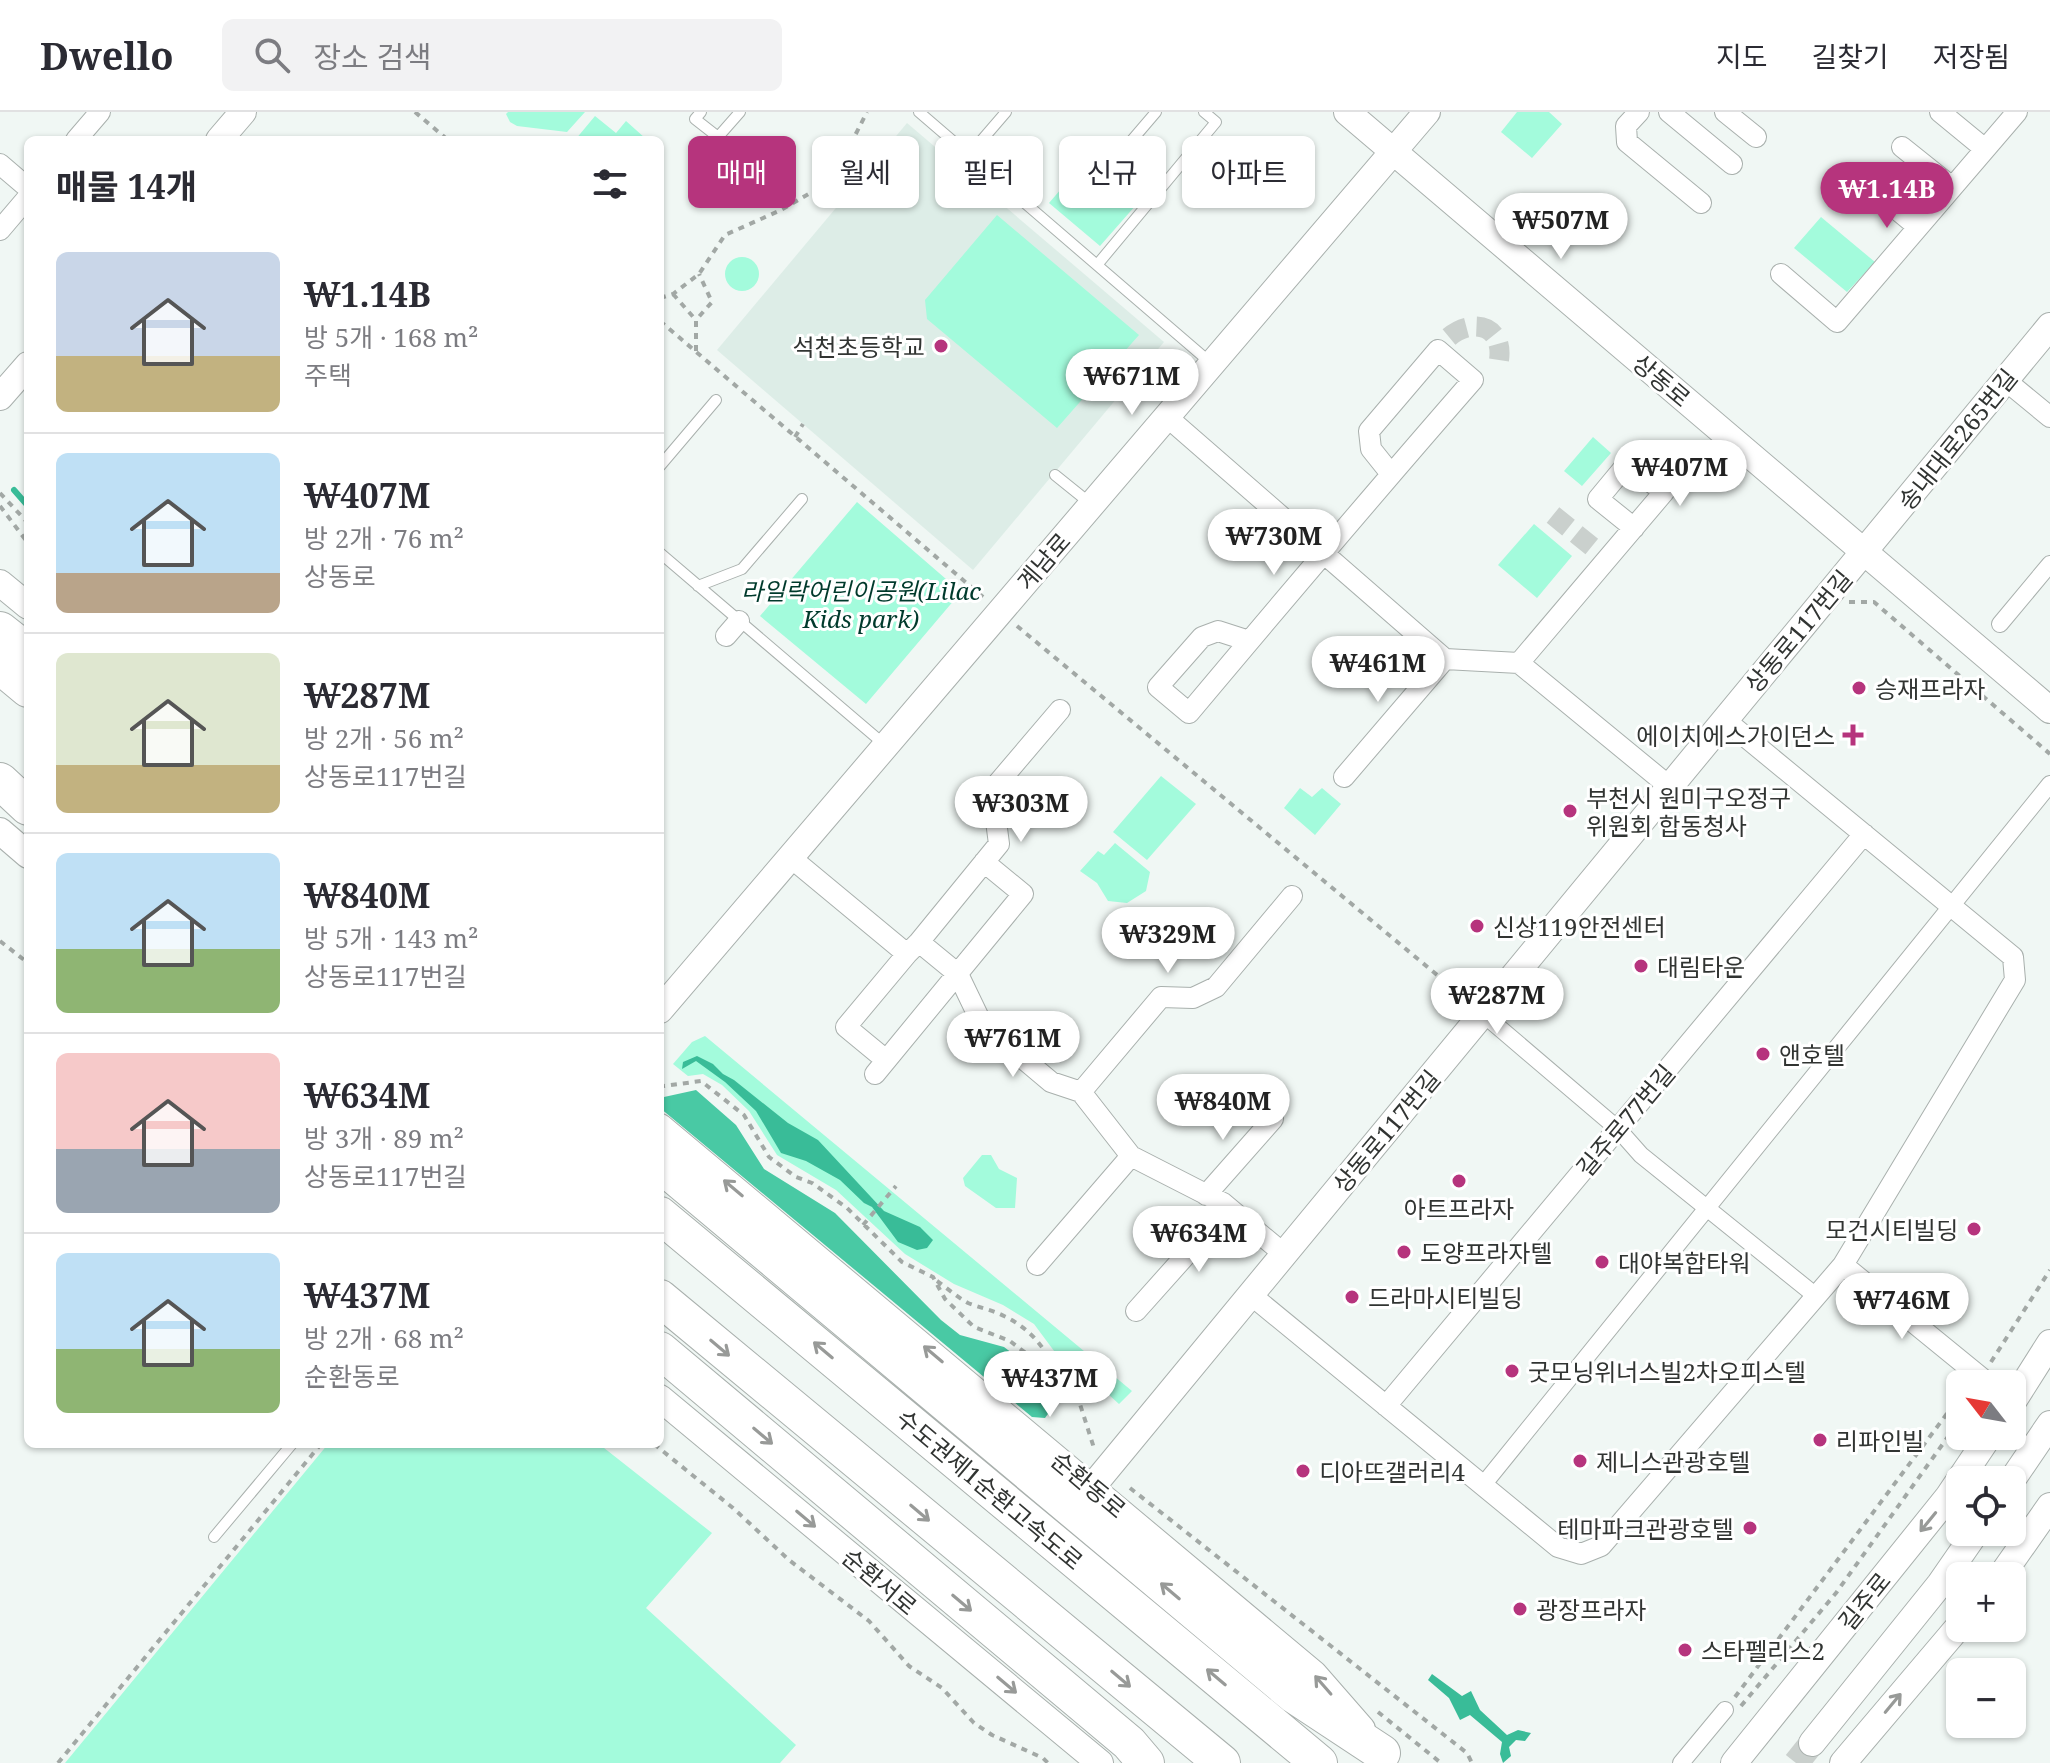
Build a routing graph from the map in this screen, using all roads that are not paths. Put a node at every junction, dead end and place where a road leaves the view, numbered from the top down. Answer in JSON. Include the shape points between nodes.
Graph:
{"nodes":[{"id":1,"x":100,"y":112,"type":"edge"},
{"id":2,"x":243,"y":112,"type":"edge"},
{"id":3,"x":701,"y":112,"type":"edge"},
{"id":4,"x":740,"y":112,"type":"edge"},
{"id":5,"x":919,"y":112,"type":"edge"},
{"id":6,"x":1156,"y":112,"type":"edge"},
{"id":7,"x":1204,"y":112,"type":"edge"},
{"id":8,"x":1347,"y":112,"type":"edge"},
{"id":9,"x":1427,"y":112,"type":"edge"},
{"id":10,"x":1639,"y":112,"type":"edge"},
{"id":11,"x":1669,"y":112,"type":"edge"},
{"id":12,"x":1725,"y":112,"type":"edge"},
{"id":13,"x":1940,"y":112,"type":"edge"},
{"id":14,"x":2017,"y":112,"type":"edge"},
{"id":15,"x":1003,"y":113,"type":"edge"},
{"id":16,"x":79,"y":136,"type":"edge"},
{"id":17,"x":222,"y":136,"type":"edge"},
{"id":18,"x":947,"y":136,"type":"edge"},
{"id":19,"x":984,"y":136,"type":"edge"},
{"id":20,"x":1135,"y":136,"type":"edge"},
{"id":21,"x":1756,"y":137,"type":"dead end"},
{"id":22,"x":1902,"y":147,"type":"dead end"},
{"id":23,"x":1985,"y":149,"type":"junction"},
{"id":24,"x":1394,"y":152,"type":"junction"},
{"id":25,"x":0,"y":164,"type":"edge"},
{"id":26,"x":1732,"y":164,"type":"dead end"},
{"id":27,"x":1166,"y":183,"type":"edge"},
{"id":28,"x":24,"y":185,"type":"edge"},
{"id":29,"x":1952,"y":187,"type":"junction"},
{"id":30,"x":1884,"y":199,"type":"dead end"},
{"id":31,"x":24,"y":202,"type":"edge"},
{"id":32,"x":1701,"y":203,"type":"dead end"},
{"id":33,"x":1031,"y":208,"type":"edge"},
{"id":34,"x":1145,"y":208,"type":"edge"},
{"id":35,"x":1918,"y":227,"type":"junction"},
{"id":36,"x":0,"y":230,"type":"edge"},
{"id":37,"x":1097,"y":265,"type":"junction"},
{"id":38,"x":1781,"y":274,"type":"dead end"},
{"id":39,"x":2050,"y":326,"type":"edge"},
{"id":40,"x":1212,"y":364,"type":"junction"},
{"id":41,"x":24,"y":370,"type":"edge"},
{"id":42,"x":2005,"y":380,"type":"junction"},
{"id":43,"x":0,"y":397,"type":"edge"},
{"id":44,"x":716,"y":400,"type":"dead end"},
{"id":45,"x":1166,"y":416,"type":"junction"},
{"id":46,"x":2050,"y":417,"type":"edge"},
{"id":47,"x":664,"y":461,"type":"edge"},
{"id":48,"x":1391,"y":474,"type":"junction"},
{"id":49,"x":1055,"y":475,"type":"dead end"},
{"id":50,"x":802,"y":499,"type":"dead end"},
{"id":51,"x":1091,"y":504,"type":"junction"},
{"id":52,"x":1634,"y":528,"type":"dead end"},
{"id":53,"x":1323,"y":552,"type":"junction"},
{"id":54,"x":1863,"y":552,"type":"junction"},
{"id":55,"x":664,"y":556,"type":"edge"},
{"id":56,"x":2050,"y":564,"type":"edge"},
{"id":57,"x":0,"y":583,"type":"edge"},
{"id":58,"x":698,"y":586,"type":"junction"},
{"id":59,"x":24,"y":603,"type":"edge"},
{"id":60,"x":2000,"y":624,"type":"dead end"},
{"id":61,"x":0,"y":630,"type":"edge"},
{"id":62,"x":1249,"y":641,"type":"dead end"},
{"id":63,"x":24,"y":649,"type":"edge"},
{"id":64,"x":1445,"y":659,"type":"junction"},
{"id":65,"x":1519,"y":663,"type":"junction"},
{"id":66,"x":0,"y":666,"type":"edge"},
{"id":67,"x":24,"y":686,"type":"edge"},
{"id":68,"x":1060,"y":710,"type":"dead end"},
{"id":69,"x":2050,"y":710,"type":"edge"},
{"id":70,"x":1725,"y":720,"type":"junction"},
{"id":71,"x":885,"y":745,"type":"junction"},
{"id":72,"x":0,"y":752,"type":"edge"},
{"id":73,"x":24,"y":772,"type":"edge"},
{"id":74,"x":1344,"y":777,"type":"dead end"},
{"id":75,"x":0,"y":781,"type":"edge"},
{"id":76,"x":2050,"y":784,"type":"edge"},
{"id":77,"x":1670,"y":787,"type":"junction"},
{"id":78,"x":24,"y":803,"type":"edge"},
{"id":79,"x":0,"y":831,"type":"edge"},
{"id":80,"x":1864,"y":834,"type":"junction"},
{"id":81,"x":24,"y":852,"type":"edge"},
{"id":82,"x":790,"y":857,"type":"junction"},
{"id":83,"x":984,"y":862,"type":"junction"},
{"id":84,"x":1292,"y":896,"type":"dead end"},
{"id":85,"x":1953,"y":907,"type":"junction"},
{"id":86,"x":913,"y":948,"type":"junction"},
{"id":87,"x":958,"y":974,"type":"junction"},
{"id":88,"x":664,"y":1005,"type":"edge"},
{"id":89,"x":1483,"y":1014,"type":"junction"},
{"id":90,"x":1081,"y":1092,"type":"junction"},
{"id":91,"x":1273,"y":1119,"type":"dead end"},
{"id":92,"x":1618,"y":1129,"type":"junction"},
{"id":93,"x":664,"y":1130,"type":"edge"},
{"id":94,"x":1131,"y":1156,"type":"junction"},
{"id":95,"x":664,"y":1167,"type":"edge"},
{"id":96,"x":1206,"y":1195,"type":"junction"},
{"id":97,"x":1228,"y":1208,"type":"junction"},
{"id":98,"x":1708,"y":1209,"type":"junction"},
{"id":99,"x":664,"y":1218,"type":"edge"},
{"id":100,"x":1284,"y":1254,"type":"junction"},
{"id":101,"x":1037,"y":1265,"type":"dead end"},
{"id":102,"x":1843,"y":1265,"type":"junction"},
{"id":103,"x":1251,"y":1295,"type":"junction"},
{"id":104,"x":1816,"y":1296,"type":"junction"},
{"id":105,"x":664,"y":1301,"type":"edge"},
{"id":106,"x":1136,"y":1311,"type":"dead end"},
{"id":107,"x":2050,"y":1343,"type":"edge"},
{"id":108,"x":664,"y":1353,"type":"edge"},
{"id":109,"x":1972,"y":1370,"type":"edge"},
{"id":110,"x":2026,"y":1381,"type":"edge"},
{"id":111,"x":664,"y":1401,"type":"edge"},
{"id":112,"x":1386,"y":1406,"type":"junction"},
{"id":113,"x":2050,"y":1424,"type":"edge"},
{"id":114,"x":289,"y":1448,"type":"edge"},
{"id":115,"x":1980,"y":1450,"type":"edge"},
{"id":116,"x":2022,"y":1466,"type":"edge"},
{"id":117,"x":1098,"y":1481,"type":"junction"},
{"id":118,"x":1483,"y":1485,"type":"junction"},
{"id":119,"x":2050,"y":1506,"type":"edge"},
{"id":120,"x":214,"y":1537,"type":"dead end"},
{"id":121,"x":1966,"y":1546,"type":"edge"},
{"id":122,"x":2011,"y":1562,"type":"edge"},
{"id":123,"x":1946,"y":1642,"type":"edge"},
{"id":124,"x":1729,"y":1714,"type":"road end"},
{"id":125,"x":1812,"y":1743,"type":"tunnel mouth"},
{"id":126,"x":1752,"y":1752,"type":"edge"},
{"id":127,"x":1125,"y":1756,"type":"edge"},
{"id":128,"x":1388,"y":1758,"type":"edge"},
{"id":129,"x":1222,"y":1763,"type":"edge"},
{"id":130,"x":1319,"y":1763,"type":"edge"},
{"id":131,"x":1681,"y":1763,"type":"edge"},
{"id":132,"x":1734,"y":1763,"type":"edge"},
{"id":133,"x":1843,"y":1763,"type":"edge"}],
"edges":[{"from":1,"to":16,"type":"street"},
{"from":2,"to":17,"type":"street"},
{"from":3,"to":4,"type":"lane","via":[[695,119],[718,137]]},
{"from":5,"to":18,"type":"lane"},
{"from":6,"to":20,"type":"lane"},
{"from":7,"to":27,"type":"lane","via":[[1216,122]]},
{"from":8,"to":24,"type":"street","name":"상동로"},
{"from":9,"to":24,"type":"street","name":"계남로"},
{"from":10,"to":32,"type":"street","via":[[1626,126],[1627,142]]},
{"from":11,"to":26,"type":"street"},
{"from":12,"to":21,"type":"street"},
{"from":13,"to":23,"type":"street"},
{"from":14,"to":23,"type":"street"},
{"from":15,"to":19,"type":"lane"},
{"from":22,"to":29,"type":"street"},
{"from":23,"to":29,"type":"street"},
{"from":24,"to":40,"type":"street","name":"계남로"},
{"from":24,"to":54,"type":"street","name":"상동로"},
{"from":25,"to":28,"type":"street"},
{"from":29,"to":35,"type":"street"},
{"from":30,"to":35,"type":"street"},
{"from":31,"to":36,"type":"street"},
{"from":33,"to":37,"type":"lane"},
{"from":34,"to":37,"type":"lane"},
{"from":35,"to":38,"type":"street","via":[[1837,322]]},
{"from":37,"to":40,"type":"lane"},
{"from":39,"to":42,"type":"street","name":"송내대로265번길"},
{"from":40,"to":45,"type":"street","name":"계남로"},
{"from":41,"to":43,"type":"street"},
{"from":42,"to":46,"type":"street"},
{"from":42,"to":54,"type":"street","name":"송내대로265번길"},
{"from":44,"to":47,"type":"lane"},
{"from":45,"to":51,"type":"street","name":"계남로"},
{"from":45,"to":53,"type":"street"},
{"from":48,"to":48,"type":"street","via":[[1473,380],[1444,344],[1369,431],[1371,449]]},
{"from":48,"to":53,"type":"street"},
{"from":49,"to":51,"type":"lane"},
{"from":50,"to":58,"type":"lane","via":[[742,569]]},
{"from":51,"to":71,"type":"street","name":"계남로"},
{"from":52,"to":65,"type":"street","via":[[1602,555]]},
{"from":53,"to":62,"type":"street"},
{"from":53,"to":64,"type":"street"},
{"from":54,"to":69,"type":"street","name":"상동로"},
{"from":54,"to":70,"type":"street","name":"상동로117번길"},
{"from":55,"to":58,"type":"lane"},
{"from":56,"to":60,"type":"street"},
{"from":57,"to":59,"type":"street"},
{"from":58,"to":71,"type":"lane","via":[[733,629]]},
{"from":61,"to":63,"type":"highway"},
{"from":64,"to":65,"type":"street"},
{"from":64,"to":74,"type":"street"},
{"from":65,"to":77,"type":"street"},
{"from":66,"to":67,"type":"highway"},
{"from":68,"to":83,"type":"street","via":[[992,790],[999,844]]},
{"from":70,"to":77,"type":"street","name":"상동로117번길"},
{"from":70,"to":80,"type":"street"},
{"from":71,"to":82,"type":"street","name":"계남로"},
{"from":72,"to":73,"type":"highway"},
{"from":75,"to":78,"type":"highway"},
{"from":76,"to":85,"type":"street"},
{"from":77,"to":89,"type":"street","name":"상동로117번길"},
{"from":79,"to":81,"type":"street"},
{"from":80,"to":85,"type":"street"},
{"from":80,"to":92,"type":"street","name":"길주로77번길"},
{"from":82,"to":86,"type":"street"},
{"from":82,"to":88,"type":"street","name":"계남로"},
{"from":83,"to":86,"type":"street"},
{"from":83,"to":87,"type":"street","via":[[1023,894]]},
{"from":84,"to":90,"type":"street","via":[[1216,987],[1193,998],[1161,997]]},
{"from":85,"to":98,"type":"street"},
{"from":85,"to":102,"type":"street","via":[[2013,957],[2015,980]]},
{"from":86,"to":87,"type":"street"},
{"from":86,"to":87,"type":"street","via":[[846,1027],[881,1067]]},
{"from":87,"to":90,"type":"street","via":[[982,1024],[1051,1082]]},
{"from":89,"to":92,"type":"street"},
{"from":89,"to":100,"type":"street","name":"상동로117번길"},
{"from":90,"to":94,"type":"street"},
{"from":91,"to":96,"type":"street"},
{"from":92,"to":98,"type":"street","via":[[1641,1155]]},
{"from":92,"to":112,"type":"street","name":"길주로77번길"},
{"from":117,"to":93,"type":"street","name":"순환동로","one_way":true},
{"from":94,"to":96,"type":"street"},
{"from":94,"to":101,"type":"street"},
{"from":128,"to":95,"type":"highway","one_way":true,"via":[[1294,1695]]},
{"from":96,"to":97,"type":"street"},
{"from":97,"to":100,"type":"street"},
{"from":97,"to":106,"type":"street"},
{"from":98,"to":104,"type":"street"},
{"from":98,"to":118,"type":"street"},
{"from":130,"to":99,"type":"highway","name":"수도권제1순환고속도로","one_way":true},
{"from":100,"to":103,"type":"street","name":"상동로117번길"},
{"from":102,"to":104,"type":"street"},
{"from":102,"to":109,"type":"street"},
{"from":103,"to":112,"type":"street"},
{"from":103,"to":117,"type":"street","name":"상동로117번길"},
{"from":104,"to":118,"type":"street","via":[[1601,1546],[1581,1554],[1558,1547]]},
{"from":105,"to":129,"type":"highway","one_way":true},
{"from":107,"to":110,"type":"street"},
{"from":108,"to":127,"type":"highway","one_way":true},
{"from":111,"to":127,"type":"street","name":"순환서로","one_way":true},
{"from":112,"to":118,"type":"street"},
{"from":113,"to":116,"type":"street"},
{"from":114,"to":120,"type":"lane"},
{"from":115,"to":126,"type":"street","name":"길주로","one_way":true},
{"from":128,"to":117,"type":"street","name":"순환동로","one_way":true,"via":[[1314,1674]]},
{"from":119,"to":122,"type":"street"},
{"from":121,"to":125,"type":"street","name":"길주로"},
{"from":133,"to":123,"type":"street","one_way":true},
{"from":124,"to":131,"type":"street"},
{"from":126,"to":132,"type":"street","name":"길주로"}]}
